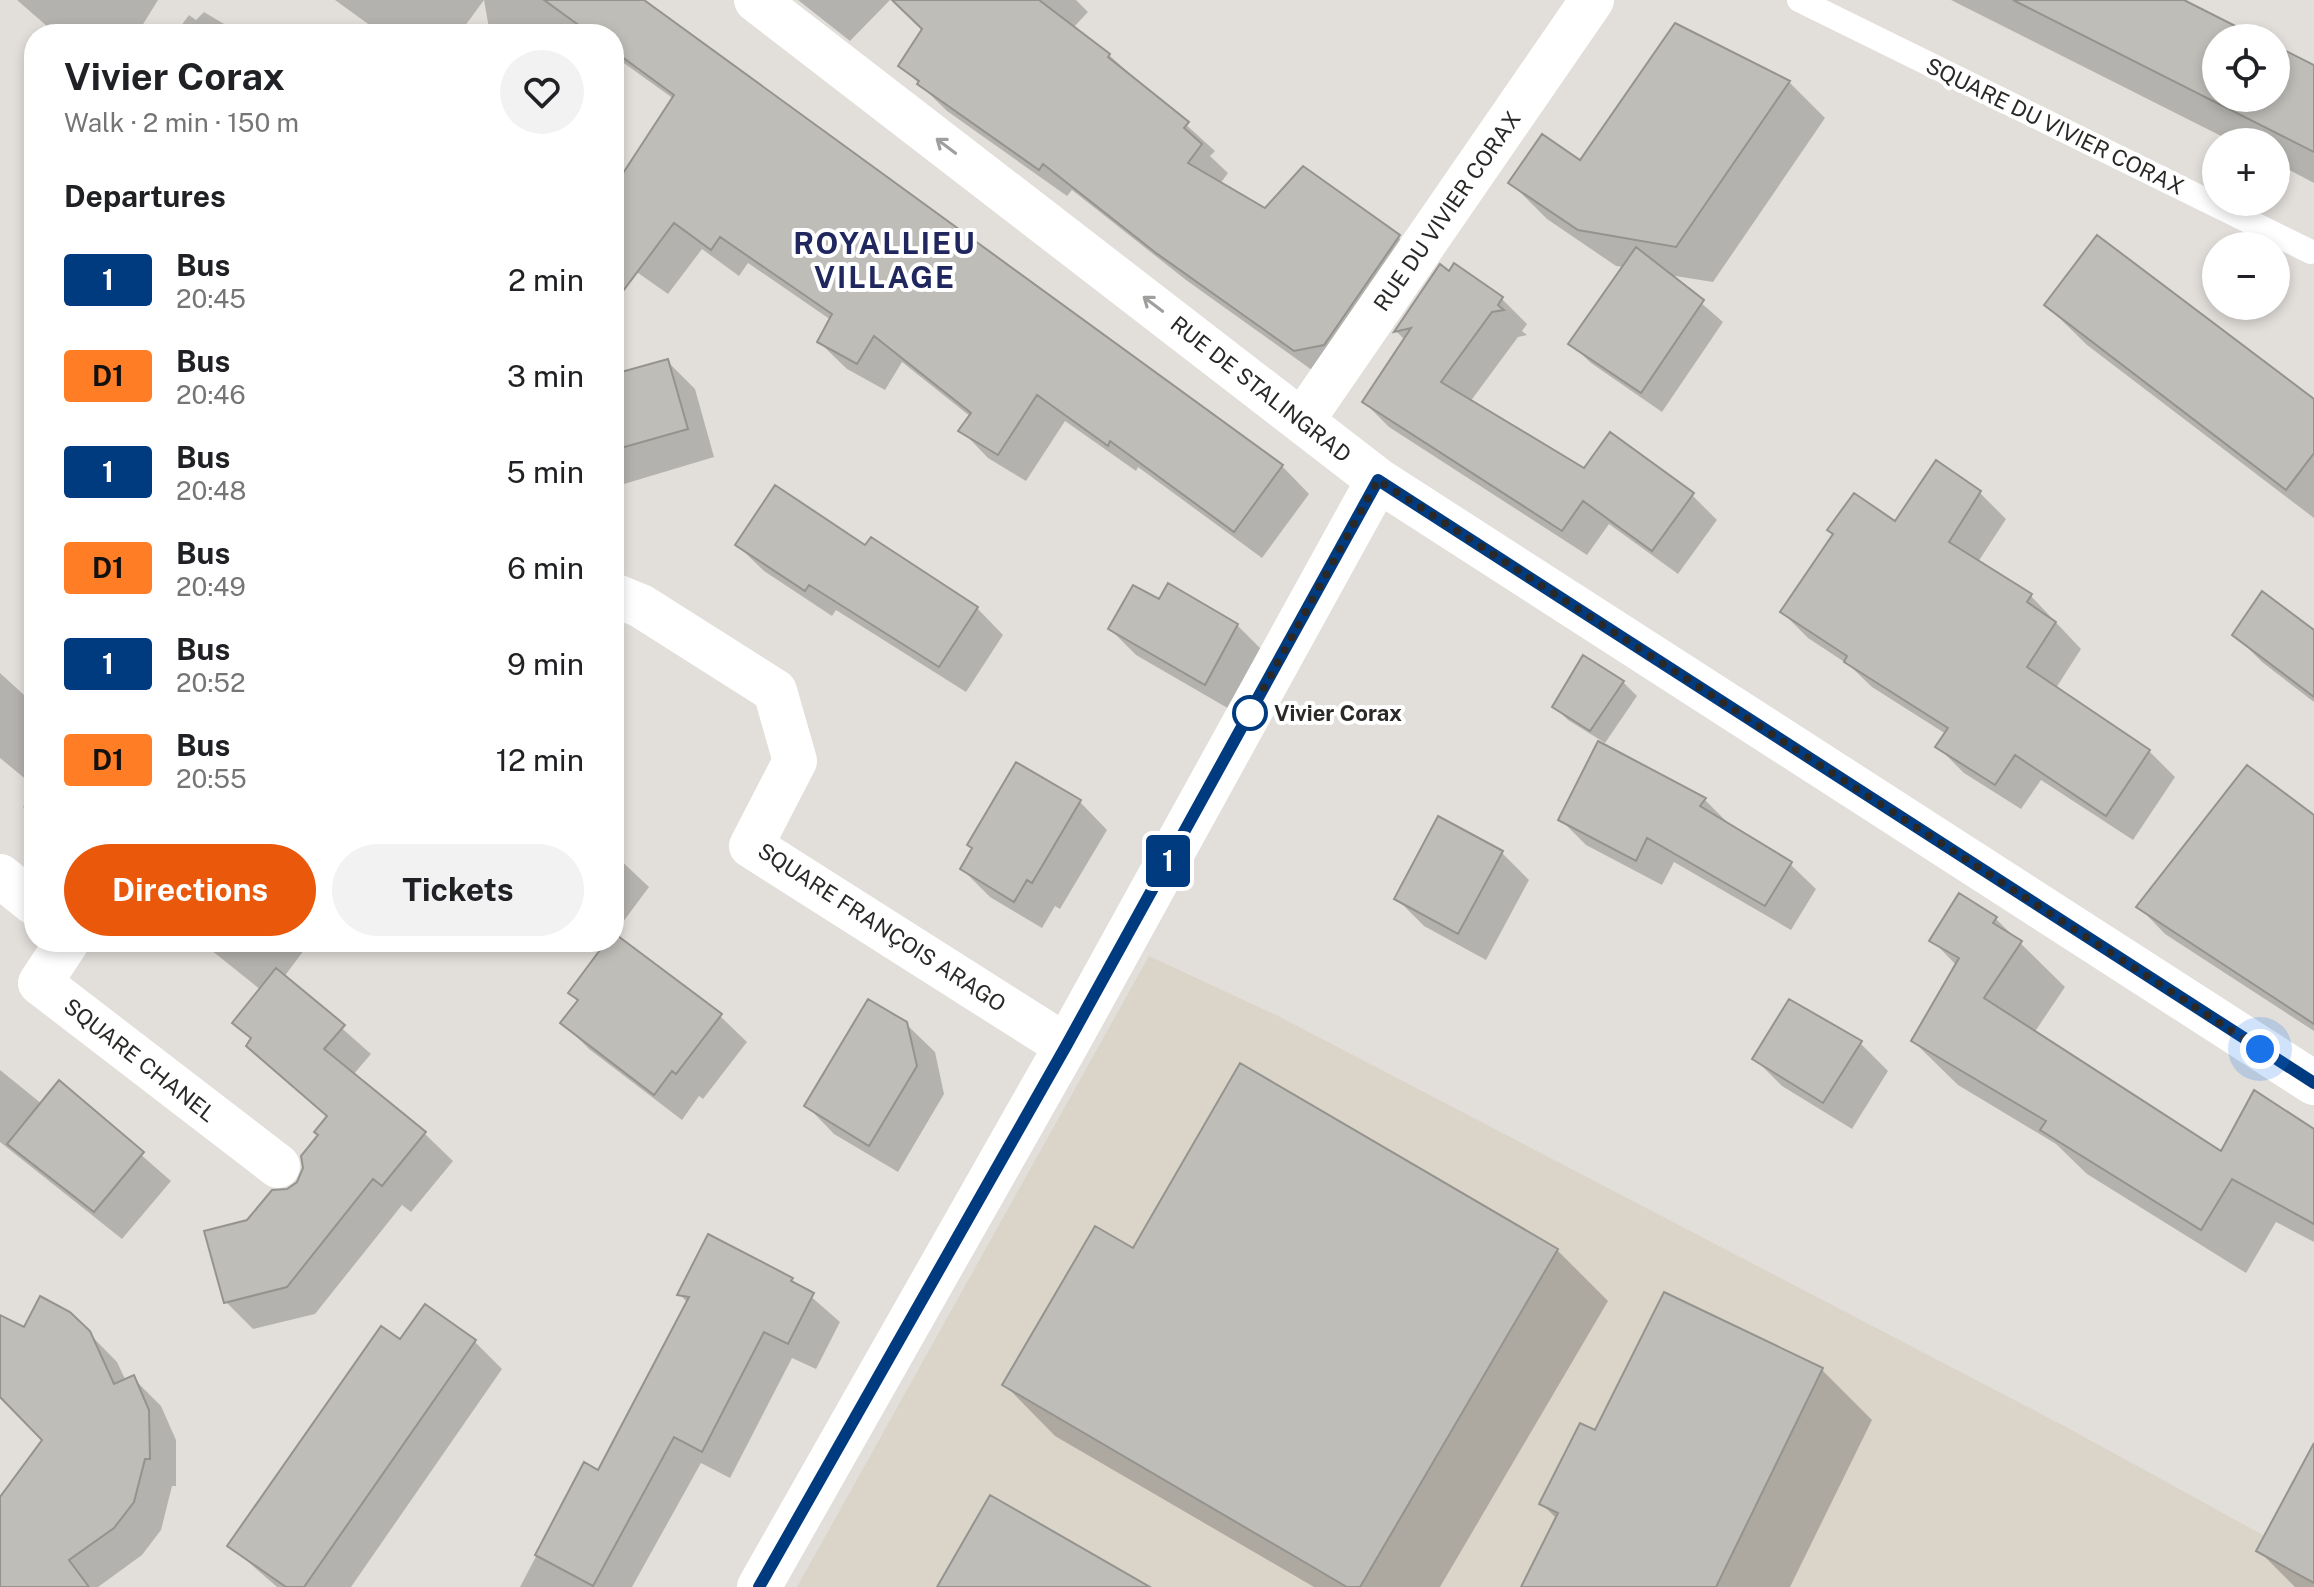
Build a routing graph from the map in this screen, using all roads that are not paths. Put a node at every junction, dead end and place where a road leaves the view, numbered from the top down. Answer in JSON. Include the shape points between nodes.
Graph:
{"nodes":[{"id":1,"x":756,"y":0,"type":"edge"},
{"id":2,"x":1592,"y":0,"type":"edge"},
{"id":3,"x":1799,"y":0,"type":"edge"},
{"id":4,"x":2313,"y":253,"type":"edge"},
{"id":5,"x":1302,"y":421,"type":"junction"},
{"id":6,"x":1378,"y":480,"type":"junction"},
{"id":7,"x":624,"y":599,"type":"edge"},
{"id":8,"x":0,"y":876,"type":"edge"},
{"id":9,"x":24,"y":895,"type":"edge"},
{"id":10,"x":60,"y":952,"type":"edge"},
{"id":11,"x":1066,"y":1046,"type":"junction"},
{"id":12,"x":2314,"y":1083,"type":"edge"},
{"id":13,"x":278,"y":1166,"type":"dead end"},
{"id":14,"x":759,"y":1587,"type":"edge"}],
"edges":[{"from":5,"to":1,"type":"street","name":"RUE DE STALINGRAD","one_way":true},
{"from":2,"to":5,"type":"street","name":"RUE DU VIVIER CORAX"},
{"from":3,"to":4,"type":"lane","name":"SQUARE DU VIVIER CORAX"},
{"from":5,"to":6,"type":"street","name":"RUE DE STALINGRAD"},
{"from":6,"to":11,"type":"street"},
{"from":6,"to":12,"type":"street","name":"RUE DE STALINGRAD"},
{"from":7,"to":11,"type":"street","name":"SQUARE FRANÇOIS ARAGO","via":[[775,691],[795,761],[751,846]]},
{"from":8,"to":9,"type":"street"},
{"from":10,"to":13,"type":"street","name":"SQUARE CHANEL","via":[[40,983]]},
{"from":11,"to":14,"type":"street"}]}
